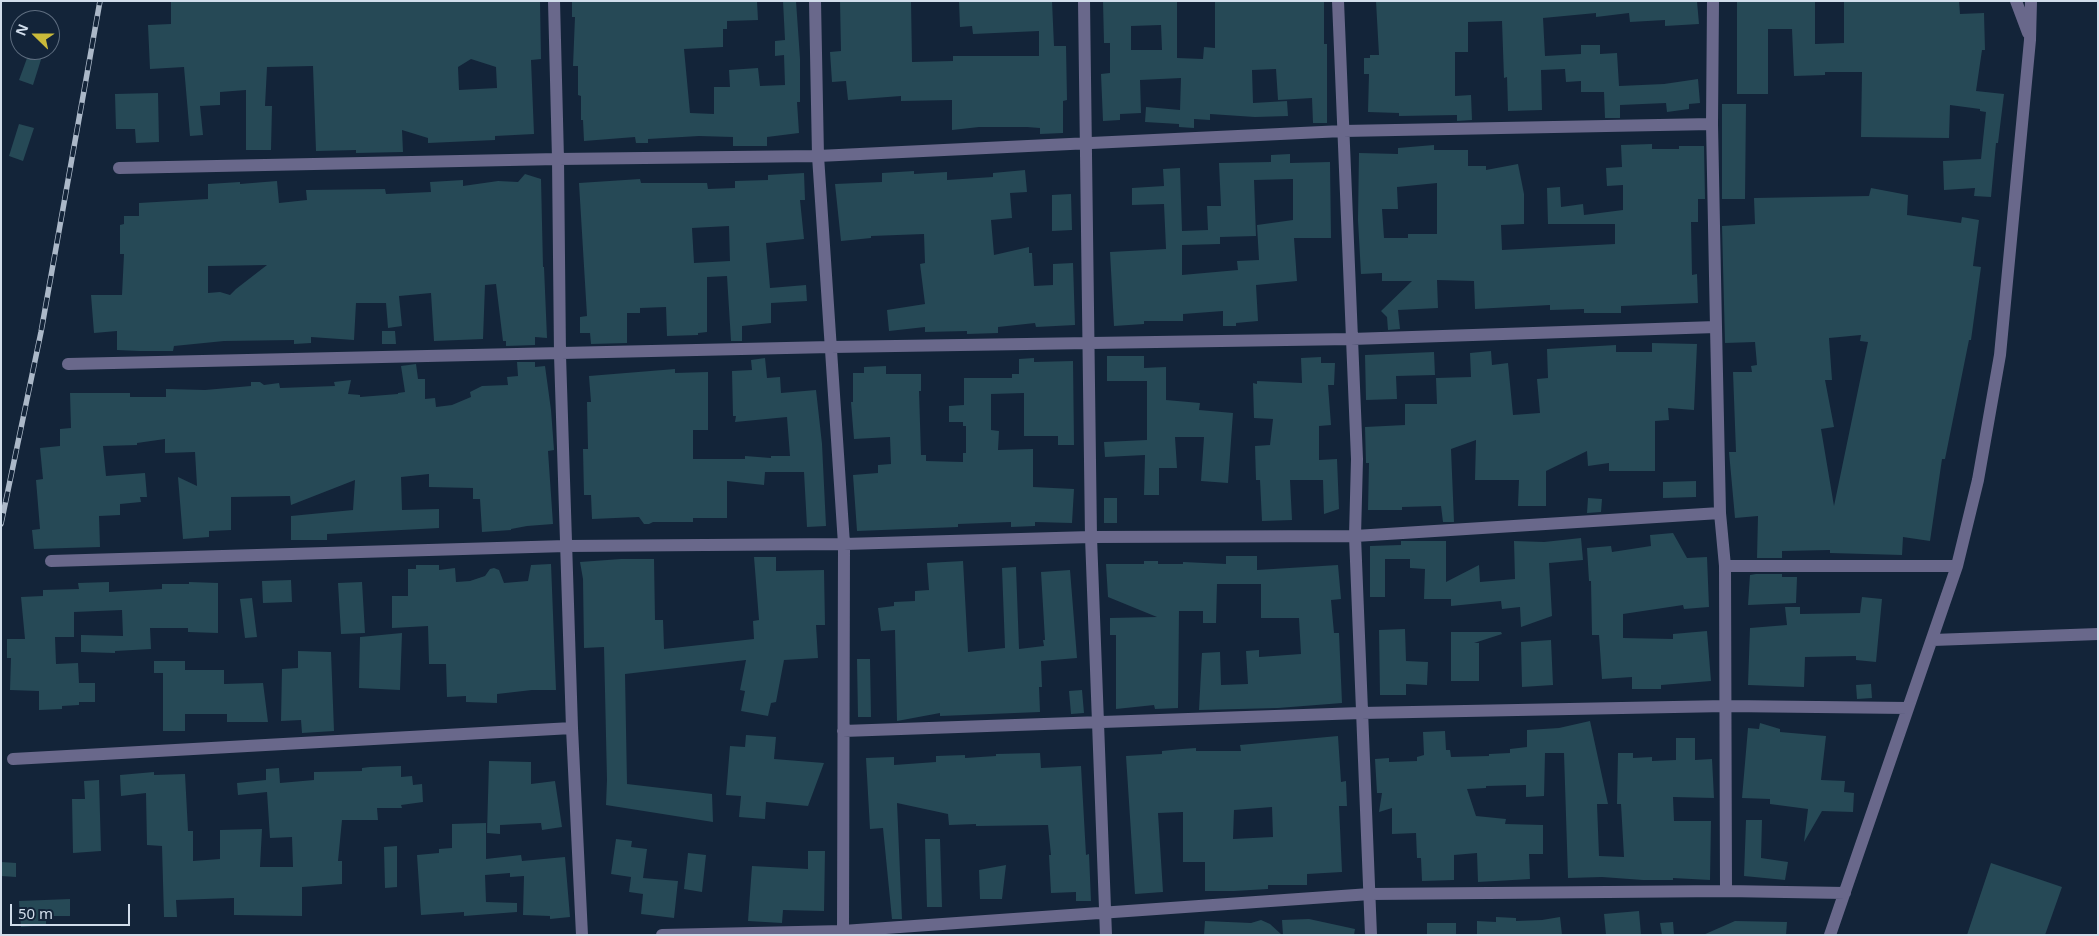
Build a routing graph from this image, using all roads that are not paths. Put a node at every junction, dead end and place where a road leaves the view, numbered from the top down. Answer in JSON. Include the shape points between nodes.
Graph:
{"nodes":[{"id":1,"x":554,"y":1,"type":"edge"},
{"id":2,"x":815,"y":1,"type":"edge"},
{"id":3,"x":1084,"y":1,"type":"edge"},
{"id":4,"x":1338,"y":1,"type":"edge"},
{"id":5,"x":1713,"y":1,"type":"edge"},
{"id":6,"x":2016,"y":1,"type":"edge"},
{"id":7,"x":2031,"y":1,"type":"edge"},
{"id":8,"x":2030,"y":40,"type":"junction"},
{"id":9,"x":1712,"y":124,"type":"junction"},
{"id":10,"x":1343,"y":131,"type":"junction"},
{"id":11,"x":1085,"y":142,"type":"junction"},
{"id":12,"x":818,"y":156,"type":"junction"},
{"id":13,"x":558,"y":159,"type":"junction"},
{"id":14,"x":119,"y":168,"type":"dead end"},
{"id":15,"x":1716,"y":327,"type":"junction"},
{"id":16,"x":1351,"y":339,"type":"junction"},
{"id":17,"x":1089,"y":344,"type":"junction"},
{"id":18,"x":831,"y":347,"type":"junction"},
{"id":19,"x":560,"y":355,"type":"junction"},
{"id":20,"x":68,"y":364,"type":"dead end"},
{"id":21,"x":1720,"y":513,"type":"junction"},
{"id":22,"x":1355,"y":536,"type":"junction"},
{"id":23,"x":1091,"y":537,"type":"junction"},
{"id":24,"x":844,"y":544,"type":"junction"},
{"id":25,"x":566,"y":546,"type":"junction"},
{"id":26,"x":51,"y":561,"type":"dead end"},
{"id":27,"x":1725,"y":566,"type":"junction"},
{"id":28,"x":1957,"y":566,"type":"junction"},
{"id":29,"x":2098,"y":634,"type":"edge"},
{"id":30,"x":1933,"y":640,"type":"junction"},
{"id":31,"x":1726,"y":706,"type":"junction"},
{"id":32,"x":1908,"y":708,"type":"junction"},
{"id":33,"x":1361,"y":713,"type":"junction"},
{"id":34,"x":1098,"y":723,"type":"junction"},
{"id":35,"x":572,"y":728,"type":"junction"},
{"id":36,"x":843,"y":731,"type":"junction"},
{"id":37,"x":13,"y":759,"type":"dead end"},
{"id":38,"x":1726,"y":892,"type":"junction"},
{"id":39,"x":1845,"y":893,"type":"junction"},
{"id":40,"x":1370,"y":894,"type":"junction"},
{"id":41,"x":1105,"y":914,"type":"junction"},
{"id":42,"x":843,"y":933,"type":"edge"},
{"id":43,"x":582,"y":935,"type":"edge"},
{"id":44,"x":662,"y":935,"type":"edge"},
{"id":45,"x":1106,"y":935,"type":"edge"},
{"id":46,"x":1371,"y":935,"type":"edge"},
{"id":47,"x":1830,"y":935,"type":"edge"}],
"edges":[{"from":1,"to":13,"type":"street"},
{"from":2,"to":12,"type":"street"},
{"from":3,"to":11,"type":"street"},
{"from":4,"to":10,"type":"street"},
{"from":5,"to":9,"type":"street"},
{"from":6,"to":8,"type":"street"},
{"from":7,"to":8,"type":"street"},
{"from":8,"to":28,"type":"street","via":[[2000,355],[1978,480]]},
{"from":9,"to":10,"type":"street"},
{"from":9,"to":15,"type":"street"},
{"from":10,"to":11,"type":"street"},
{"from":10,"to":16,"type":"street"},
{"from":11,"to":12,"type":"street"},
{"from":11,"to":17,"type":"street"},
{"from":12,"to":13,"type":"street"},
{"from":12,"to":18,"type":"street"},
{"from":13,"to":14,"type":"street"},
{"from":13,"to":19,"type":"street"},
{"from":15,"to":16,"type":"street"},
{"from":15,"to":21,"type":"street"},
{"from":16,"to":17,"type":"street"},
{"from":16,"to":22,"type":"street","via":[[1357,459]]},
{"from":17,"to":18,"type":"street"},
{"from":17,"to":23,"type":"street"},
{"from":18,"to":19,"type":"street"},
{"from":18,"to":24,"type":"street"},
{"from":19,"to":20,"type":"street"},
{"from":19,"to":25,"type":"street"},
{"from":21,"to":22,"type":"street"},
{"from":21,"to":27,"type":"street"},
{"from":22,"to":23,"type":"street"},
{"from":22,"to":33,"type":"street"},
{"from":23,"to":24,"type":"street"},
{"from":23,"to":34,"type":"street"},
{"from":24,"to":25,"type":"street"},
{"from":24,"to":36,"type":"street"},
{"from":25,"to":26,"type":"street"},
{"from":25,"to":35,"type":"street"},
{"from":27,"to":28,"type":"street"},
{"from":27,"to":31,"type":"street"},
{"from":28,"to":30,"type":"street"},
{"from":29,"to":30,"type":"street"},
{"from":30,"to":32,"type":"street"},
{"from":31,"to":32,"type":"street"},
{"from":31,"to":33,"type":"street"},
{"from":31,"to":38,"type":"street"},
{"from":32,"to":39,"type":"street"},
{"from":33,"to":34,"type":"street"},
{"from":33,"to":40,"type":"street"},
{"from":34,"to":36,"type":"street"},
{"from":34,"to":41,"type":"street"},
{"from":35,"to":37,"type":"street"},
{"from":35,"to":43,"type":"street"},
{"from":36,"to":42,"type":"street"},
{"from":38,"to":39,"type":"street"},
{"from":38,"to":40,"type":"street"},
{"from":39,"to":47,"type":"street"},
{"from":40,"to":41,"type":"street"},
{"from":40,"to":46,"type":"street"},
{"from":41,"to":42,"type":"street"},
{"from":41,"to":45,"type":"street"},
{"from":42,"to":44,"type":"street"}]}
